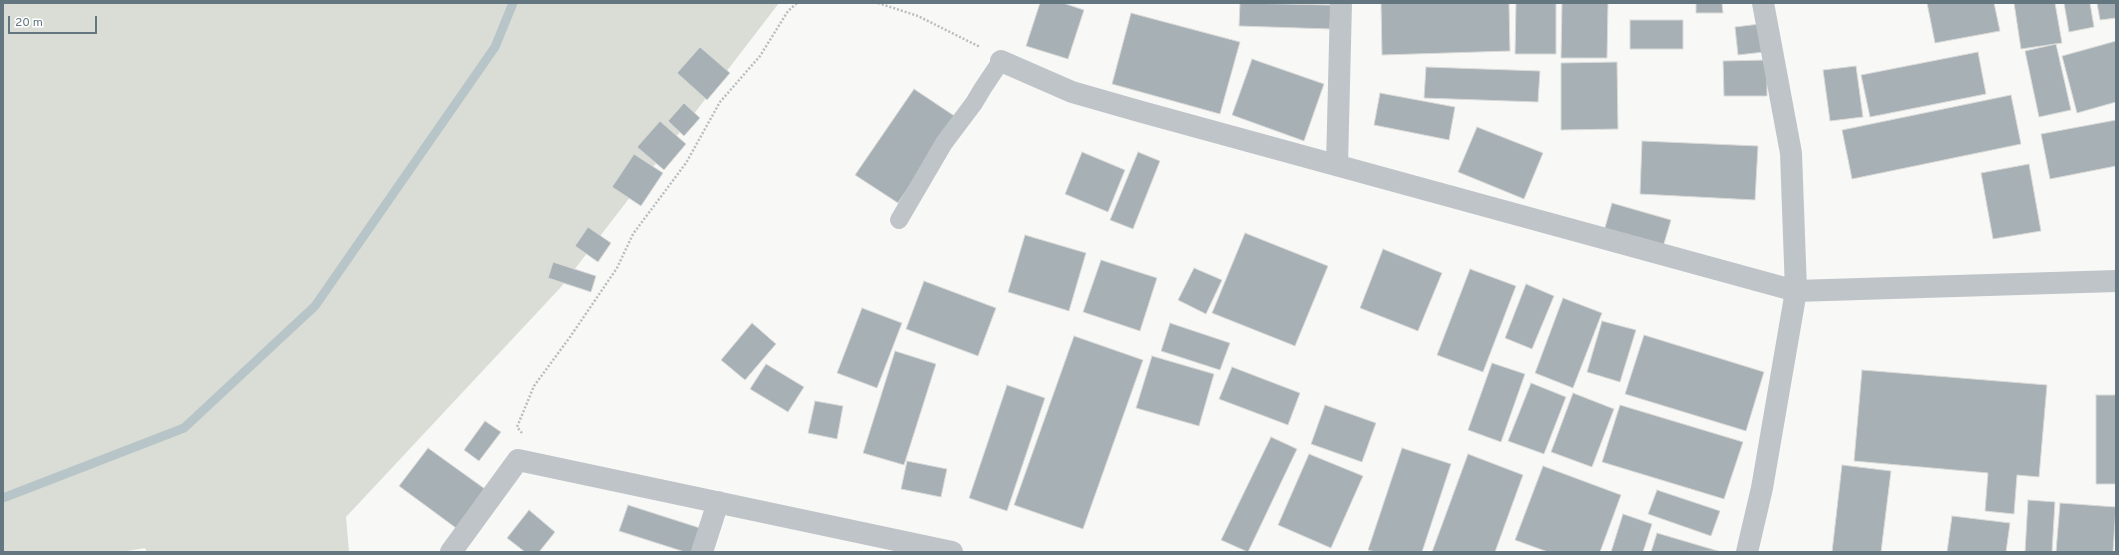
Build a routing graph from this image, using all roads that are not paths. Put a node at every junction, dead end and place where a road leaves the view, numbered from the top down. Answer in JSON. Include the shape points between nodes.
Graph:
{"nodes":[{"id":1,"x":1341,"y":3,"type":"edge"},
{"id":2,"x":1763,"y":3,"type":"edge"},
{"id":3,"x":1001,"y":62,"type":"joint"},
{"id":4,"x":1337,"y":165,"type":"junction"},
{"id":5,"x":898,"y":220,"type":"dead end"},
{"id":6,"x":2116,"y":281,"type":"edge"},
{"id":7,"x":1796,"y":291,"type":"junction"},
{"id":8,"x":718,"y":502,"type":"junction"},
{"id":9,"x":451,"y":552,"type":"edge"},
{"id":10,"x":702,"y":552,"type":"edge"},
{"id":11,"x":952,"y":552,"type":"edge"},
{"id":12,"x":1747,"y":552,"type":"edge"}],
"edges":[{"from":1,"to":4,"type":"street"},
{"from":2,"to":7,"type":"street","via":[[1791,153]]},
{"from":3,"to":4,"type":"street","via":[[1072,92]]},
{"from":3,"to":5,"type":"lane","via":[[974,104],[944,143]]},
{"from":4,"to":7,"type":"street"},
{"from":6,"to":7,"type":"street"},
{"from":7,"to":12,"type":"street","via":[[1762,488]]},
{"from":8,"to":9,"type":"street","via":[[518,460]]},
{"from":8,"to":10,"type":"street"},
{"from":8,"to":11,"type":"street"}]}
